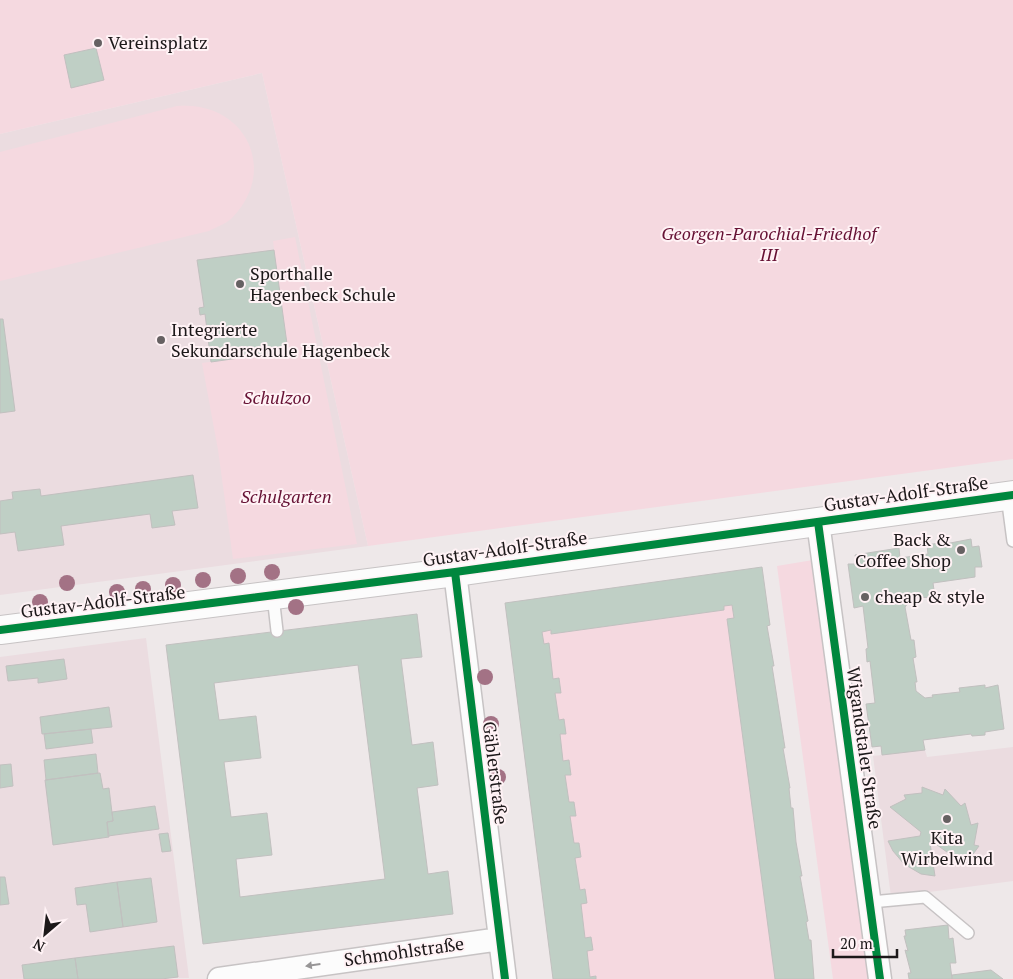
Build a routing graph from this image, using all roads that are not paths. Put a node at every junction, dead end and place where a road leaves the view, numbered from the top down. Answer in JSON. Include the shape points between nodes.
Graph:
{"nodes":[{"id":1,"x":1010,"y":495,"type":"edge"},
{"id":2,"x":818,"y":522,"type":"junction"},
{"id":3,"x":1013,"y":541,"type":"edge"},
{"id":4,"x":455,"y":572,"type":"junction"},
{"id":5,"x":273,"y":594,"type":"junction"},
{"id":6,"x":0,"y":630,"type":"edge"},
{"id":7,"x":277,"y":631,"type":"dead end"},
{"id":8,"x":870,"y":902,"type":"junction"},
{"id":9,"x":968,"y":933,"type":"dead end"},
{"id":10,"x":500,"y":939,"type":"junction"},
{"id":11,"x":219,"y":979,"type":"edge"},
{"id":12,"x":505,"y":979,"type":"edge"},
{"id":13,"x":880,"y":979,"type":"edge"}],
"edges":[{"from":1,"to":2,"type":"street","name":"Gustav-Adolf-Straße"},
{"from":1,"to":3,"type":"lane"},
{"from":2,"to":4,"type":"street","name":"Gustav-Adolf-Straße"},
{"from":2,"to":8,"type":"street","name":"Wigandstaler Straße"},
{"from":4,"to":5,"type":"street","name":"Gustav-Adolf-Straße"},
{"from":4,"to":10,"type":"street","name":"Gäblerstraße"},
{"from":5,"to":6,"type":"street","name":"Gustav-Adolf-Straße"},
{"from":5,"to":7,"type":"lane"},
{"from":8,"to":9,"type":"lane","via":[[925,897]]},
{"from":8,"to":13,"type":"street","name":"Wigandstaler Straße"},
{"from":10,"to":11,"type":"street","name":"Schmohlstraße","one_way":true},
{"from":10,"to":12,"type":"street","name":"Gäblerstraße"}]}
